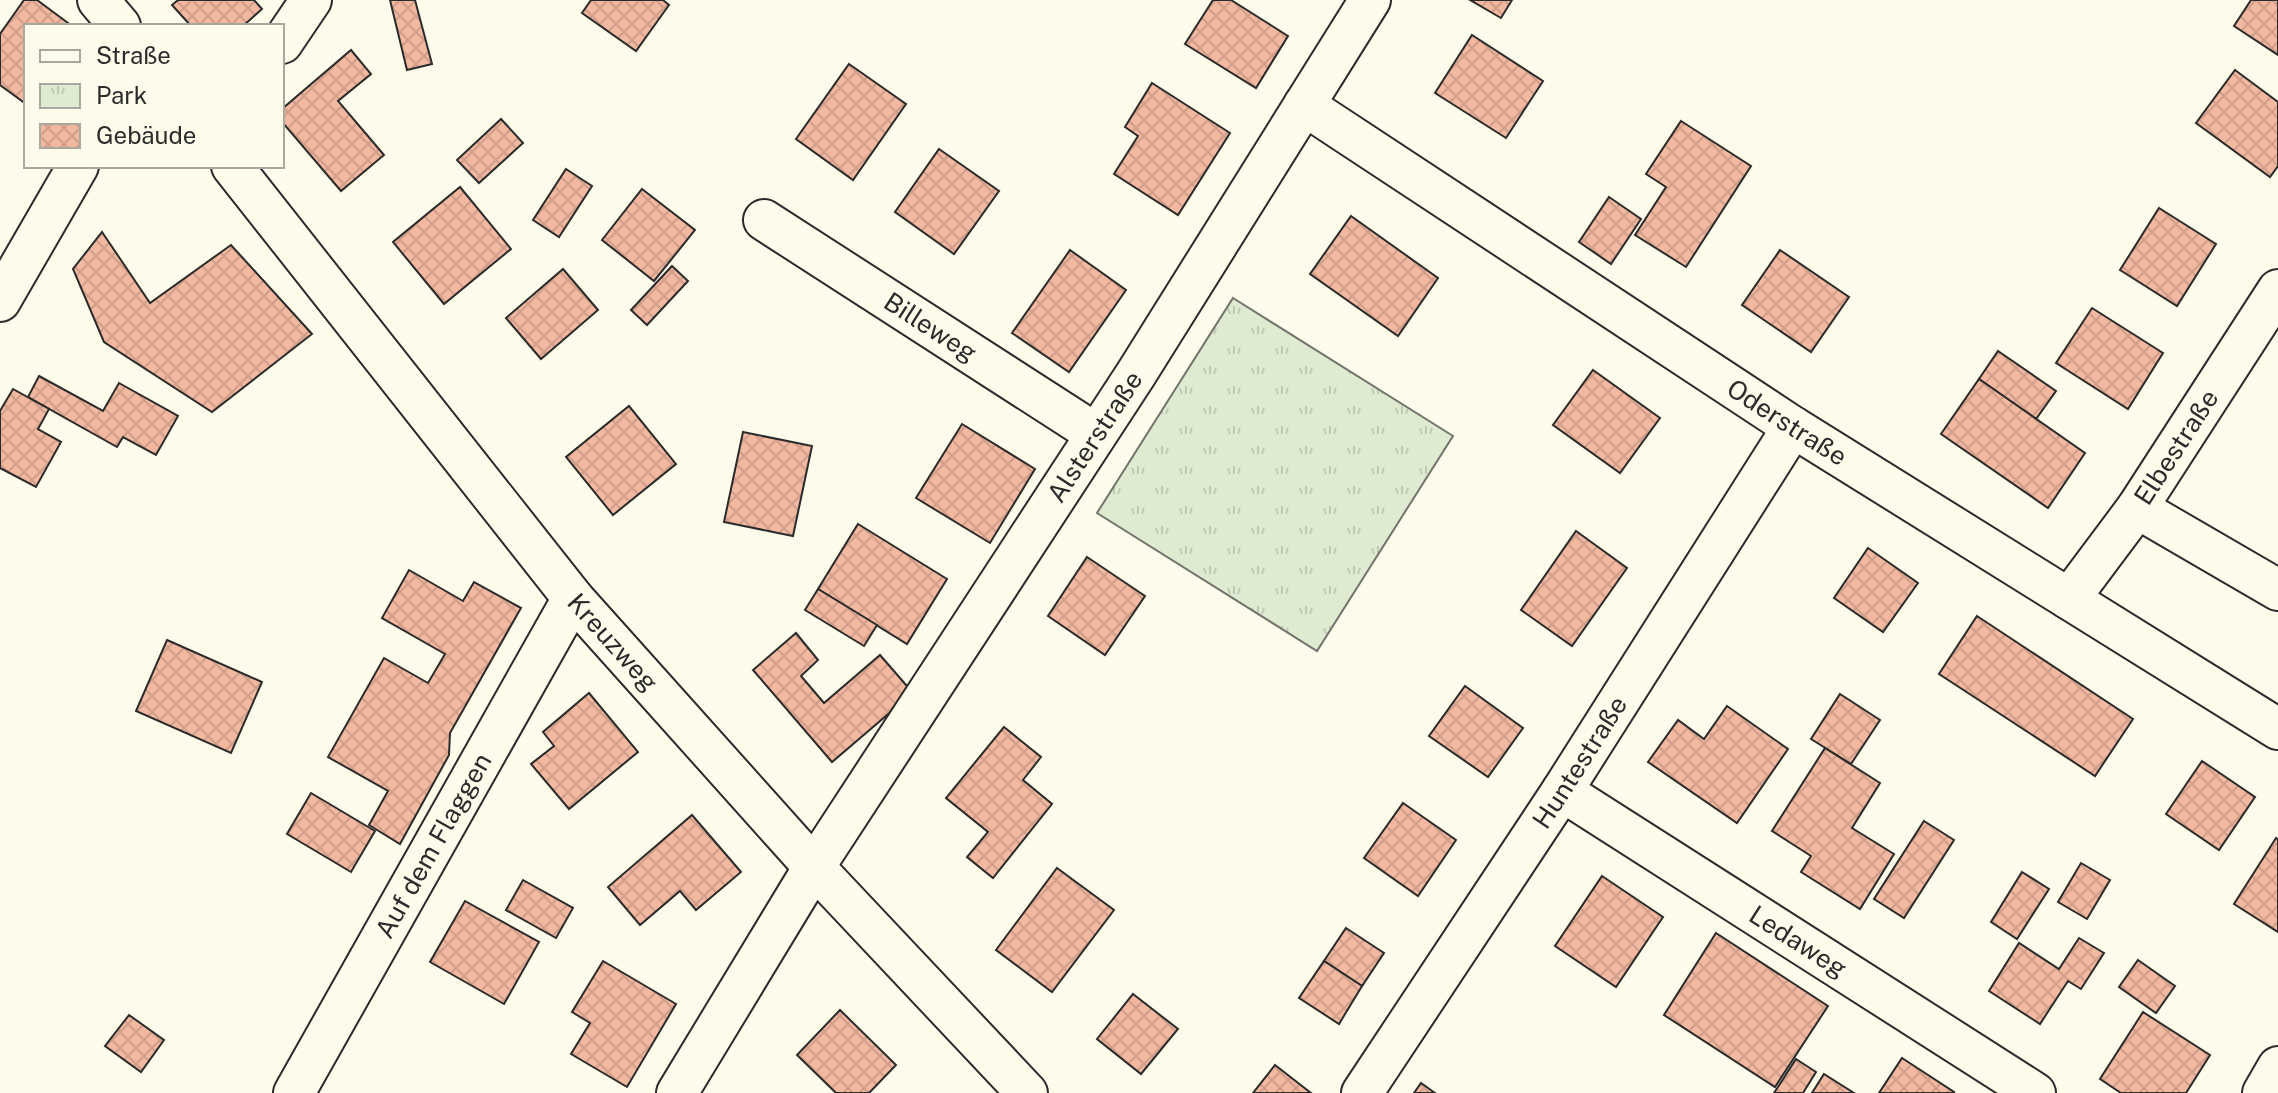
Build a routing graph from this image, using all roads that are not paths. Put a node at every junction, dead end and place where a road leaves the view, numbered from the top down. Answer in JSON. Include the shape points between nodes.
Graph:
{"nodes":[{"id":1,"x":98,"y":0,"type":"edge"},
{"id":2,"x":311,"y":0,"type":"edge"},
{"id":3,"x":1370,"y":0,"type":"edge"},
{"id":4,"x":118,"y":24,"type":"edge"},
{"id":5,"x":284,"y":40,"type":"edge"},
{"id":6,"x":1304,"y":105,"type":"junction"},
{"id":7,"x":77,"y":168,"type":"edge"},
{"id":8,"x":234,"y":168,"type":"edge"},
{"id":9,"x":764,"y":220,"type":"dead end"},
{"id":10,"x":2278,"y":290,"type":"edge"},
{"id":11,"x":0,"y":301,"type":"edge"},
{"id":12,"x":1793,"y":427,"type":"junction"},
{"id":13,"x":1096,"y":434,"type":"junction"},
{"id":14,"x":2137,"y":508,"type":"junction"},
{"id":15,"x":2278,"y":590,"type":"edge"},
{"id":16,"x":573,"y":598,"type":"junction"},
{"id":17,"x":2069,"y":599,"type":"junction"},
{"id":18,"x":2278,"y":729,"type":"edge"},
{"id":19,"x":1562,"y":791,"type":"junction"},
{"id":20,"x":814,"y":867,"type":"junction"},
{"id":21,"x":2278,"y":1067,"type":"edge"},
{"id":22,"x":294,"y":1093,"type":"edge"},
{"id":23,"x":677,"y":1093,"type":"edge"},
{"id":24,"x":1027,"y":1093,"type":"edge"},
{"id":25,"x":1362,"y":1093,"type":"edge"},
{"id":26,"x":2035,"y":1093,"type":"edge"},
{"id":27,"x":2263,"y":1093,"type":"edge"}],
"edges":[{"from":1,"to":4,"type":"street"},
{"from":2,"to":5,"type":"street"},
{"from":3,"to":6,"type":"street","name":"Alsterstraße"},
{"from":6,"to":12,"type":"street","name":"Oderstraße"},
{"from":6,"to":13,"type":"street","name":"Alsterstraße"},
{"from":7,"to":11,"type":"street"},
{"from":8,"to":16,"type":"street","name":"Kreuzweg"},
{"from":9,"to":13,"type":"street","name":"Billeweg"},
{"from":10,"to":14,"type":"street","name":"Elbestraße"},
{"from":12,"to":17,"type":"street","name":"Oderstraße"},
{"from":12,"to":19,"type":"street","name":"Huntestraße"},
{"from":13,"to":20,"type":"street","name":"Alsterstraße"},
{"from":14,"to":15,"type":"street"},
{"from":14,"to":17,"type":"street","name":"Elbestraße"},
{"from":16,"to":20,"type":"street","name":"Kreuzweg"},
{"from":16,"to":22,"type":"street","name":"Auf dem Flaggen"},
{"from":17,"to":18,"type":"street","name":"Oderstraße"},
{"from":19,"to":25,"type":"street","name":"Huntestraße"},
{"from":19,"to":26,"type":"street","name":"Ledaweg"},
{"from":20,"to":23,"type":"street","name":"Alsterstraße"},
{"from":20,"to":24,"type":"street","name":"Kreuzweg"},
{"from":21,"to":27,"type":"street"}]}
